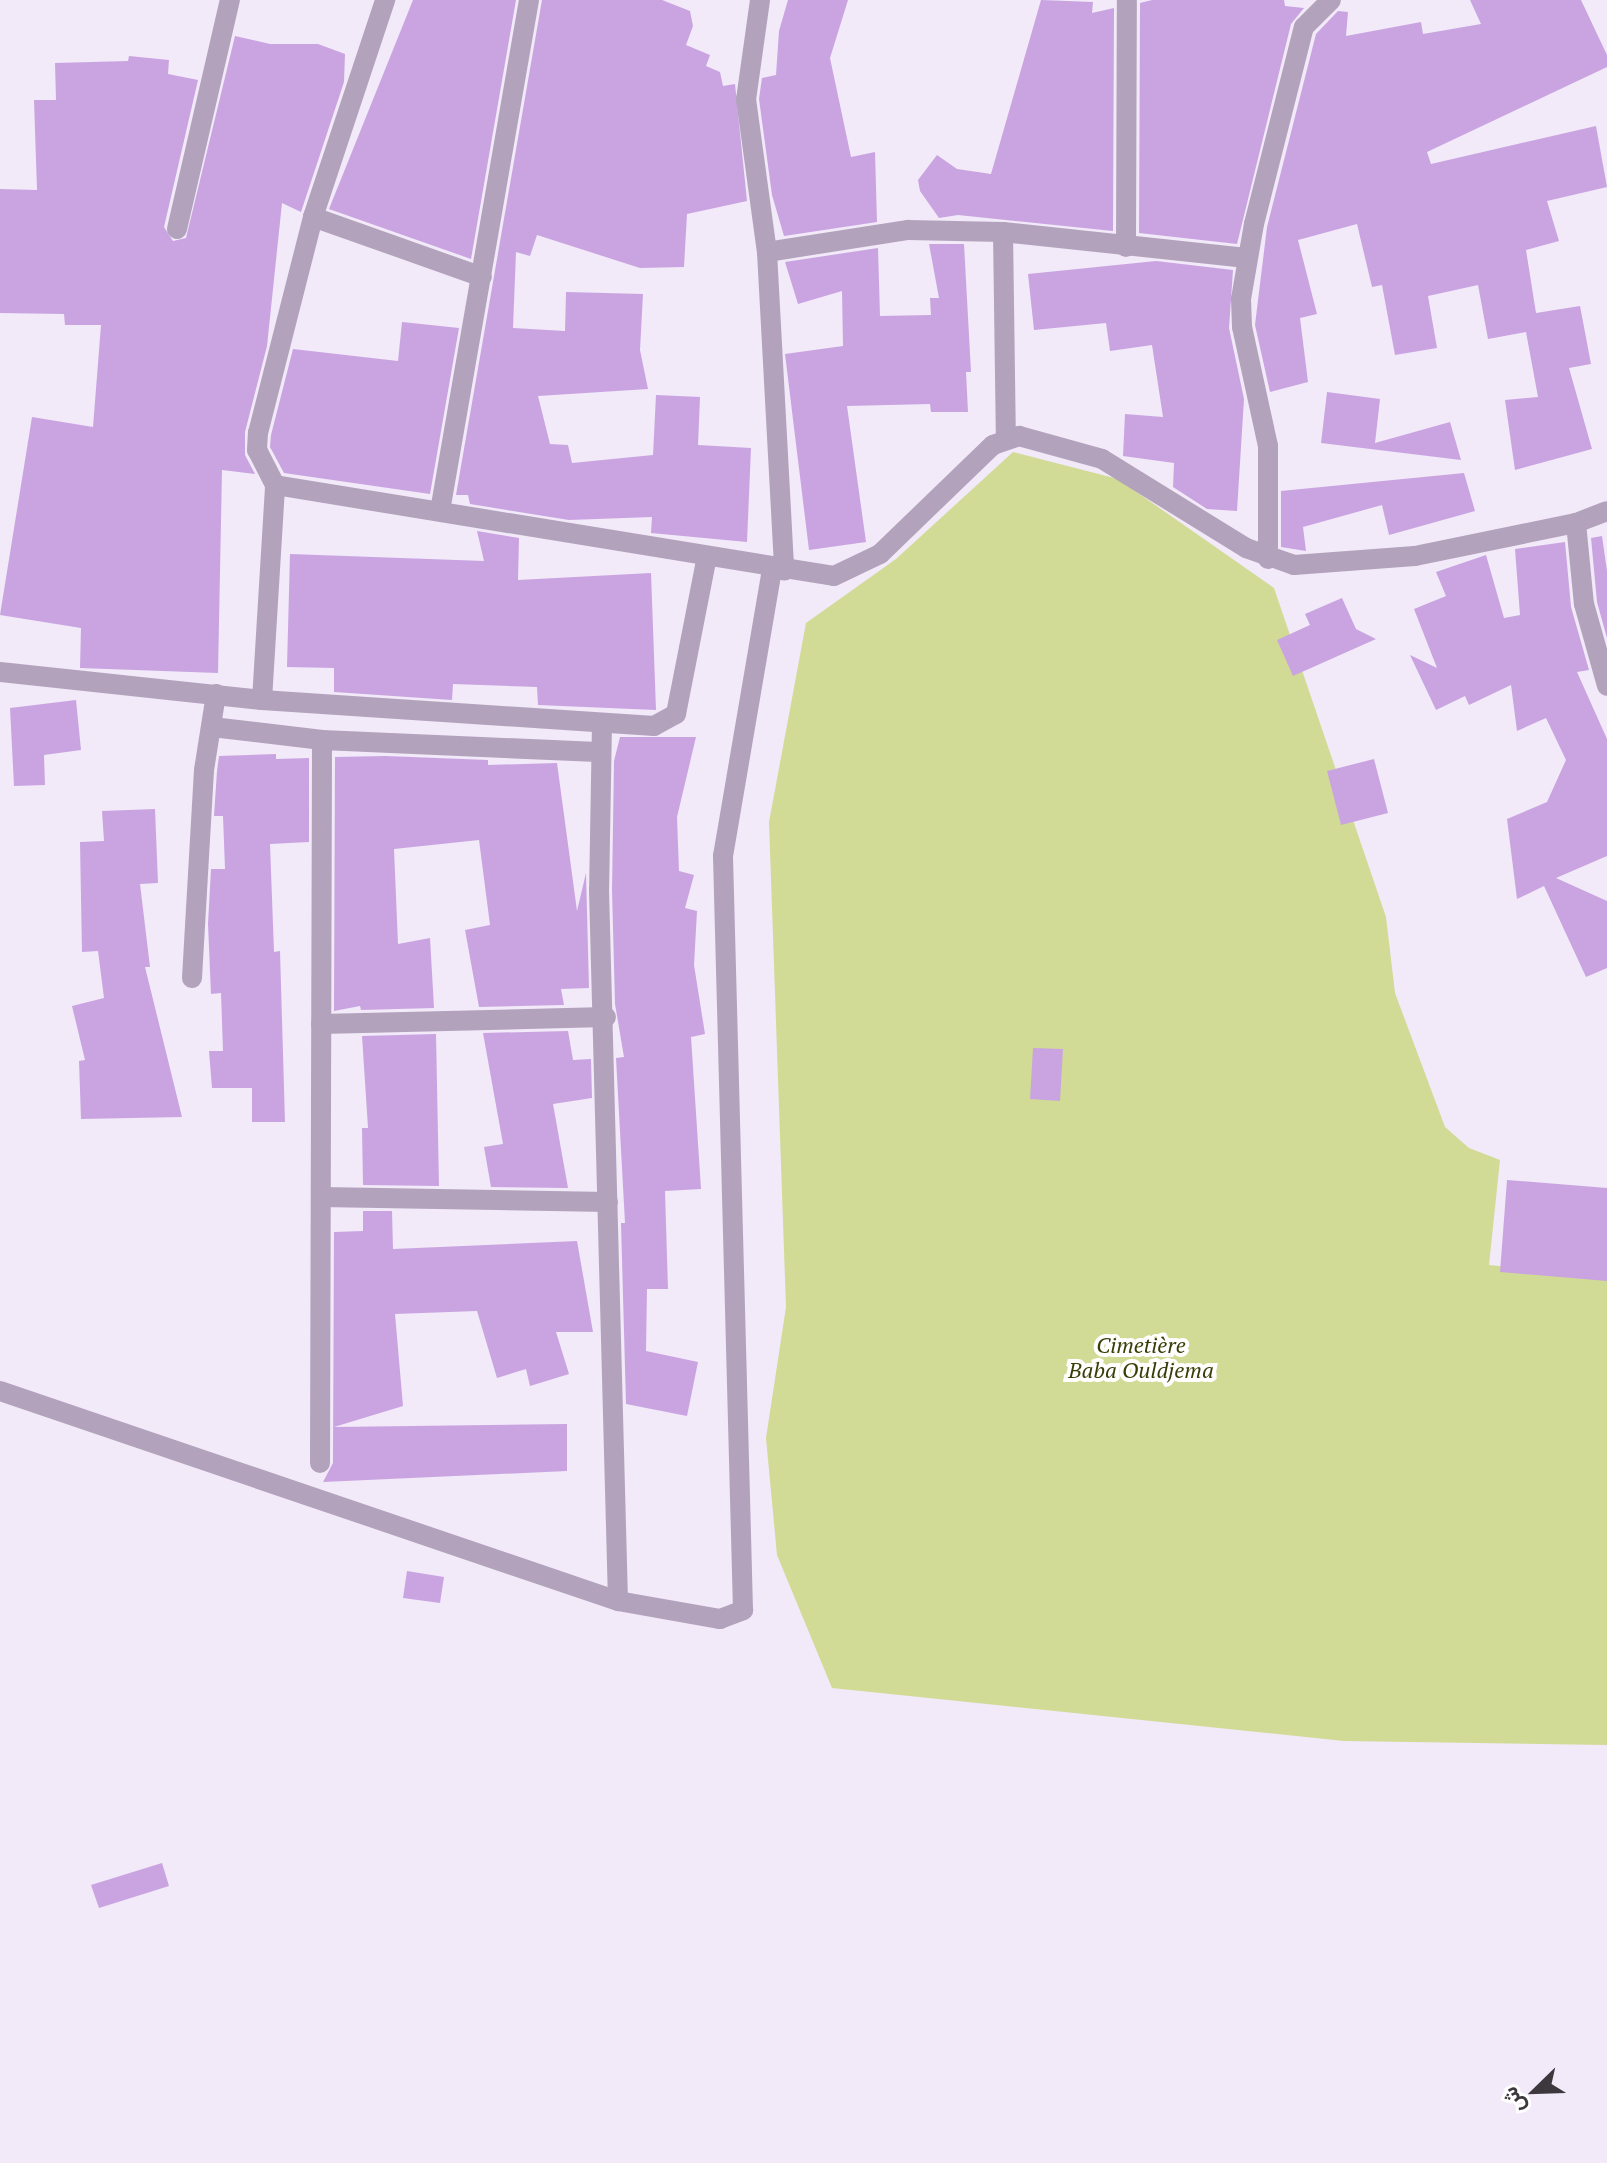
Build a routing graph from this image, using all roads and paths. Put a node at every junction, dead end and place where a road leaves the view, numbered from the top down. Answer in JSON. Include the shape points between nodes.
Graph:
{"nodes":[{"id":1,"x":230,"y":0,"type":"edge"},
{"id":2,"x":385,"y":0,"type":"edge"},
{"id":3,"x":529,"y":0,"type":"edge"},
{"id":4,"x":760,"y":0,"type":"edge"},
{"id":5,"x":1127,"y":0,"type":"edge"},
{"id":6,"x":1331,"y":0,"type":"edge"},
{"id":7,"x":313,"y":217,"type":"junction"},
{"id":8,"x":177,"y":229,"type":"dead end"},
{"id":9,"x":1003,"y":232,"type":"junction"},
{"id":10,"x":1126,"y":247,"type":"junction"},
{"id":11,"x":767,"y":252,"type":"junction"},
{"id":12,"x":1247,"y":258,"type":"junction"},
{"id":13,"x":482,"y":277,"type":"junction"},
{"id":14,"x":1006,"y":438,"type":"junction"},
{"id":15,"x":275,"y":485,"type":"junction"},
{"id":16,"x":440,"y":511,"type":"junction"},
{"id":17,"x":1595,"y":521,"type":"edge"},
{"id":18,"x":707,"y":556,"type":"junction"},
{"id":19,"x":1268,"y":559,"type":"junction"},
{"id":20,"x":778,"y":570,"type":"junction"},
{"id":21,"x":0,"y":672,"type":"edge"},
{"id":22,"x":1607,"y":686,"type":"edge"},
{"id":23,"x":216,"y":694,"type":"junction"},
{"id":24,"x":262,"y":700,"type":"junction"},
{"id":25,"x":602,"y":723,"type":"junction"},
{"id":26,"x":212,"y":727,"type":"junction"},
{"id":27,"x":322,"y":740,"type":"junction"},
{"id":28,"x":598,"y":752,"type":"junction"},
{"id":29,"x":192,"y":978,"type":"dead end"},
{"id":30,"x":606,"y":1017,"type":"junction"},
{"id":31,"x":321,"y":1024,"type":"junction"},
{"id":32,"x":321,"y":1197,"type":"junction"},
{"id":33,"x":608,"y":1202,"type":"junction"},
{"id":34,"x":0,"y":1391,"type":"edge"},
{"id":35,"x":320,"y":1463,"type":"dead end"},
{"id":36,"x":618,"y":1601,"type":"junction"}],
"edges":[{"from":1,"to":8,"type":"street"},
{"from":2,"to":7,"type":"street"},
{"from":3,"to":13,"type":"street"},
{"from":4,"to":11,"type":"street","via":[[746,99]]},
{"from":5,"to":10,"type":"street"},
{"from":6,"to":12,"type":"street","via":[[1304,27]]},
{"from":7,"to":13,"type":"street"},
{"from":7,"to":15,"type":"street","via":[[258,433],[257,450]]},
{"from":9,"to":10,"type":"street"},
{"from":9,"to":11,"type":"street","via":[[908,230]]},
{"from":9,"to":14,"type":"street"},
{"from":10,"to":12,"type":"street"},
{"from":11,"to":20,"type":"street"},
{"from":12,"to":19,"type":"street","via":[[1242,327],[1268,446]]},
{"from":13,"to":16,"type":"street"},
{"from":14,"to":19,"type":"street","via":[[1036,438],[1102,459]]},
{"from":14,"to":20,"type":"street","via":[[860,568],[834,576]]},
{"from":15,"to":16,"type":"street"},
{"from":15,"to":24,"type":"street"},
{"from":16,"to":18,"type":"street"},
{"from":17,"to":19,"type":"street","via":[[1415,556],[1324,567]]},
{"from":17,"to":22,"type":"street","via":[[1584,604]]},
{"from":18,"to":20,"type":"street"},
{"from":18,"to":25,"type":"street","via":[[676,714],[654,726]]},
{"from":20,"to":36,"type":"street","via":[[723,856],[746,1602],[739,1613],[720,1619]]},
{"from":21,"to":23,"type":"street"},
{"from":23,"to":24,"type":"street"},
{"from":23,"to":26,"type":"street"},
{"from":24,"to":25,"type":"street"},
{"from":25,"to":28,"type":"street"},
{"from":26,"to":27,"type":"street"},
{"from":26,"to":29,"type":"street","via":[[204,770]]},
{"from":27,"to":28,"type":"street"},
{"from":27,"to":31,"type":"street"},
{"from":28,"to":30,"type":"street"},
{"from":30,"to":31,"type":"street"},
{"from":30,"to":33,"type":"street"},
{"from":31,"to":32,"type":"street"},
{"from":32,"to":33,"type":"street"},
{"from":32,"to":35,"type":"street"},
{"from":33,"to":36,"type":"street"},
{"from":34,"to":36,"type":"street"}]}
